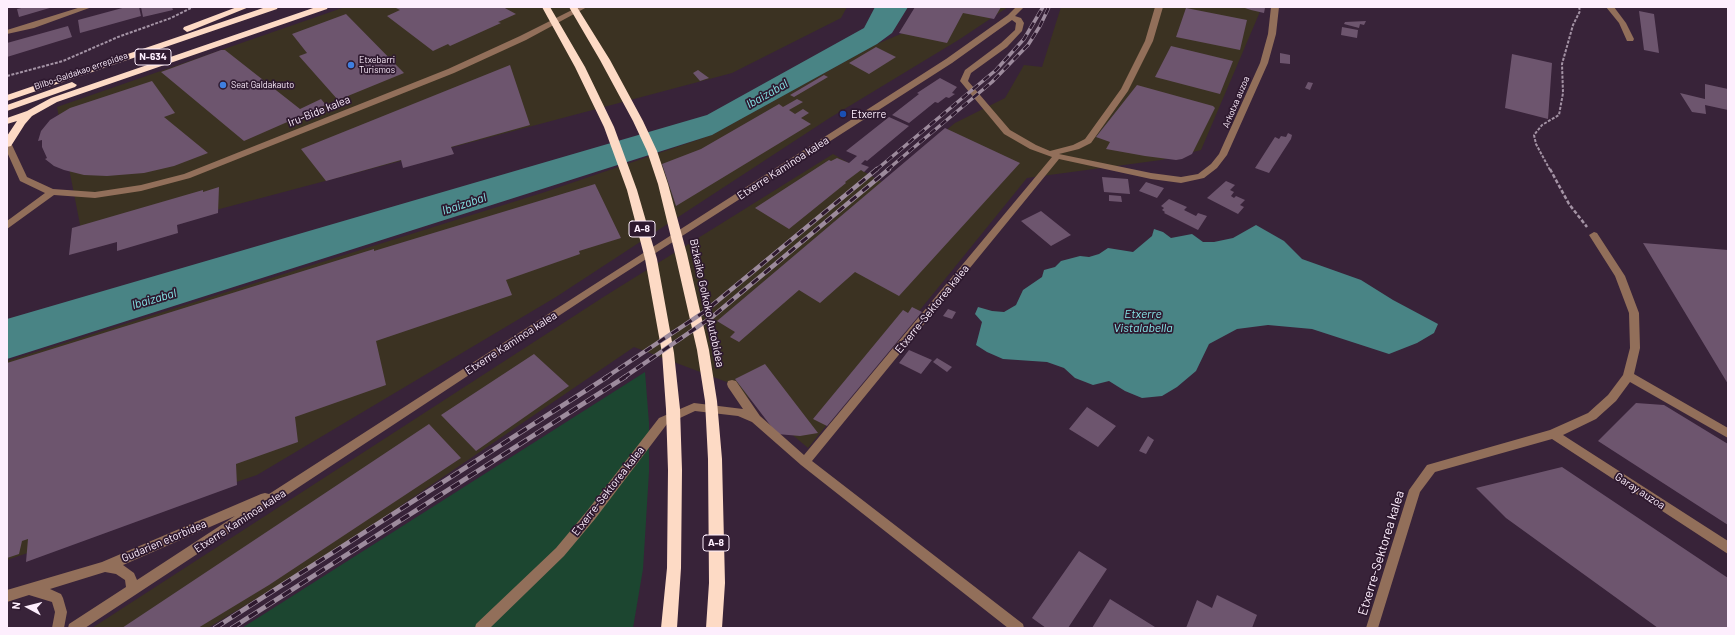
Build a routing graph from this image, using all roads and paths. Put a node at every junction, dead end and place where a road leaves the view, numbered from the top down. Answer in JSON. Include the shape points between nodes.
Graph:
{"nodes":[{"id":1,"x":88,"y":7,"type":"edge"},
{"id":2,"x":193,"y":7,"type":"edge"},
{"id":3,"x":246,"y":7,"type":"edge"},
{"id":4,"x":298,"y":7,"type":"edge"},
{"id":5,"x":302,"y":7,"type":"edge"},
{"id":6,"x":324,"y":7,"type":"edge"},
{"id":7,"x":546,"y":7,"type":"edge"},
{"id":8,"x":573,"y":7,"type":"edge"},
{"id":9,"x":583,"y":7,"type":"edge"},
{"id":10,"x":1020,"y":7,"type":"edge"},
{"id":11,"x":1159,"y":7,"type":"edge"},
{"id":12,"x":1275,"y":7,"type":"edge"},
{"id":13,"x":1578,"y":7,"type":"edge"},
{"id":14,"x":1610,"y":7,"type":"edge"},
{"id":15,"x":275,"y":11,"type":"edge"},
{"id":16,"x":1011,"y":17,"type":"junction"},
{"id":17,"x":7,"y":32,"type":"edge"},
{"id":18,"x":1630,"y":39,"type":"dead end"},
{"id":19,"x":161,"y":46,"type":"junction"},
{"id":20,"x":7,"y":76,"type":"edge"},
{"id":21,"x":7,"y":98,"type":"edge"},
{"id":22,"x":7,"y":108,"type":"edge"},
{"id":23,"x":28,"y":114,"type":"junction"},
{"id":24,"x":7,"y":121,"type":"edge"},
{"id":25,"x":7,"y":144,"type":"edge"},
{"id":26,"x":1054,"y":155,"type":"junction"},
{"id":27,"x":52,"y":192,"type":"junction"},
{"id":28,"x":7,"y":226,"type":"edge"},
{"id":29,"x":1594,"y":235,"type":"joint"},
{"id":30,"x":1628,"y":376,"type":"junction"},
{"id":31,"x":732,"y":384,"type":"dead end"},
{"id":32,"x":756,"y":419,"type":"junction"},
{"id":33,"x":1728,"y":433,"type":"edge"},
{"id":34,"x":1553,"y":434,"type":"junction"},
{"id":35,"x":805,"y":462,"type":"junction"},
{"id":36,"x":291,"y":487,"type":"junction"},
{"id":37,"x":1728,"y":548,"type":"edge"},
{"id":38,"x":104,"y":567,"type":"junction"},
{"id":39,"x":674,"y":568,"type":"junction"},
{"id":40,"x":28,"y":589,"type":"junction"},
{"id":41,"x":133,"y":590,"type":"junction"},
{"id":42,"x":7,"y":596,"type":"edge"},
{"id":43,"x":58,"y":628,"type":"edge"},
{"id":44,"x":74,"y":628,"type":"edge"},
{"id":45,"x":481,"y":628,"type":"edge"},
{"id":46,"x":661,"y":628,"type":"edge"},
{"id":47,"x":669,"y":628,"type":"edge"},
{"id":48,"x":714,"y":628,"type":"edge"},
{"id":49,"x":1018,"y":628,"type":"edge"},
{"id":50,"x":1372,"y":628,"type":"edge"}],
"edges":[{"from":1,"to":17,"type":"street"},
{"from":2,"to":20,"type":"path","via":[[63,61]]},
{"from":3,"to":19,"type":"highway","via":[[196,25]]},
{"from":4,"to":15,"type":"highway","name":"Bilbo-Galdakao errepidea","number":"N-634"},
{"from":5,"to":15,"type":"highway"},
{"from":6,"to":23,"type":"highway","via":[[54,100]]},
{"from":7,"to":39,"type":"highway","number":"A-8","via":[[580,67],[609,127],[632,190],[650,259],[668,353],[673,409]]},
{"from":8,"to":48,"type":"highway","name":"Bizkaiko Golkoko Autobidea","number":"A-8","via":[[605,60],[652,151],[681,254],[703,350],[716,459],[717,583]]},
{"from":9,"to":27,"type":"street","name":"Iru-Bide kalea","via":[[451,71],[187,176],[141,188],[96,195]]},
{"from":10,"to":16,"type":"street"},
{"from":11,"to":26,"type":"street","via":[[1149,41],[1125,89],[1088,141]]},
{"from":12,"to":26,"type":"street","name":"Arkotxa auzoa","via":[[1272,34],[1251,96],[1223,155],[1201,176],[1181,180],[1151,176]]},
{"from":13,"to":29,"type":"path","via":[[1580,11],[1562,64],[1563,92],[1560,115],[1536,130],[1534,135],[1543,158],[1569,204]]},
{"from":14,"to":18,"type":"street"},
{"from":15,"to":19,"type":"highway","name":"Bilbo-Galdakao errepidea","number":"N-634"},
{"from":15,"to":22,"type":"highway","name":"Bilbo-Galdakao errepidea","number":"N-634"},
{"from":16,"to":26,"type":"street","via":[[1020,23],[1013,38],[968,72],[964,81],[1007,132],[1033,147]]},
{"from":16,"to":36,"type":"street","name":"Etxerre Kaminoa kalea","via":[[949,61]]},
{"from":19,"to":21,"type":"highway","name":"Bilbo-Galdakao errepidea","number":"N-634"},
{"from":23,"to":24,"type":"highway"},
{"from":23,"to":25,"type":"highway"},
{"from":25,"to":27,"type":"street","name":"Iru-Bide kalea","via":[[23,179]]},
{"from":26,"to":35,"type":"street","name":"Etxerre-Sektorea kalea"},
{"from":27,"to":28,"type":"street"},
{"from":29,"to":30,"type":"street","via":[[1620,276],[1634,313],[1635,348]]},
{"from":30,"to":33,"type":"street"},
{"from":30,"to":34,"type":"street","via":[[1612,398],[1592,416]]},
{"from":31,"to":32,"type":"street","name":"Etxerre-Sektorea kalea"},
{"from":32,"to":35,"type":"street","name":"Etxerre-Sektorea kalea"},
{"from":32,"to":45,"type":"street","name":"Etxerre-Sektorea kalea","via":[[739,412],[694,407],[663,421],[560,552]]},
{"from":34,"to":37,"type":"street","name":"Garay auzoa"},
{"from":34,"to":50,"type":"street","name":"Etxerre-Sektorea kalea","via":[[1431,468],[1415,490]]},
{"from":35,"to":49,"type":"street","name":"Etxerre-Sektorea kalea"},
{"from":36,"to":38,"type":"street","name":"Gudarien etorbidea"},
{"from":36,"to":41,"type":"street","name":"Etxerre Kaminoa kalea"},
{"from":38,"to":40,"type":"street","name":"Gudarien etorbidea"},
{"from":38,"to":41,"type":"street","name":"Gudarien etorbidea","via":[[119,569],[130,577]]},
{"from":39,"to":46,"type":"highway"},
{"from":39,"to":47,"type":"highway","number":"A-8"},
{"from":40,"to":42,"type":"street","name":"Gudarien etorbidea"},
{"from":40,"to":43,"type":"street","via":[[57,598],[61,612]]},
{"from":41,"to":44,"type":"street","name":"Etxerre Kaminoa kalea"}]}
